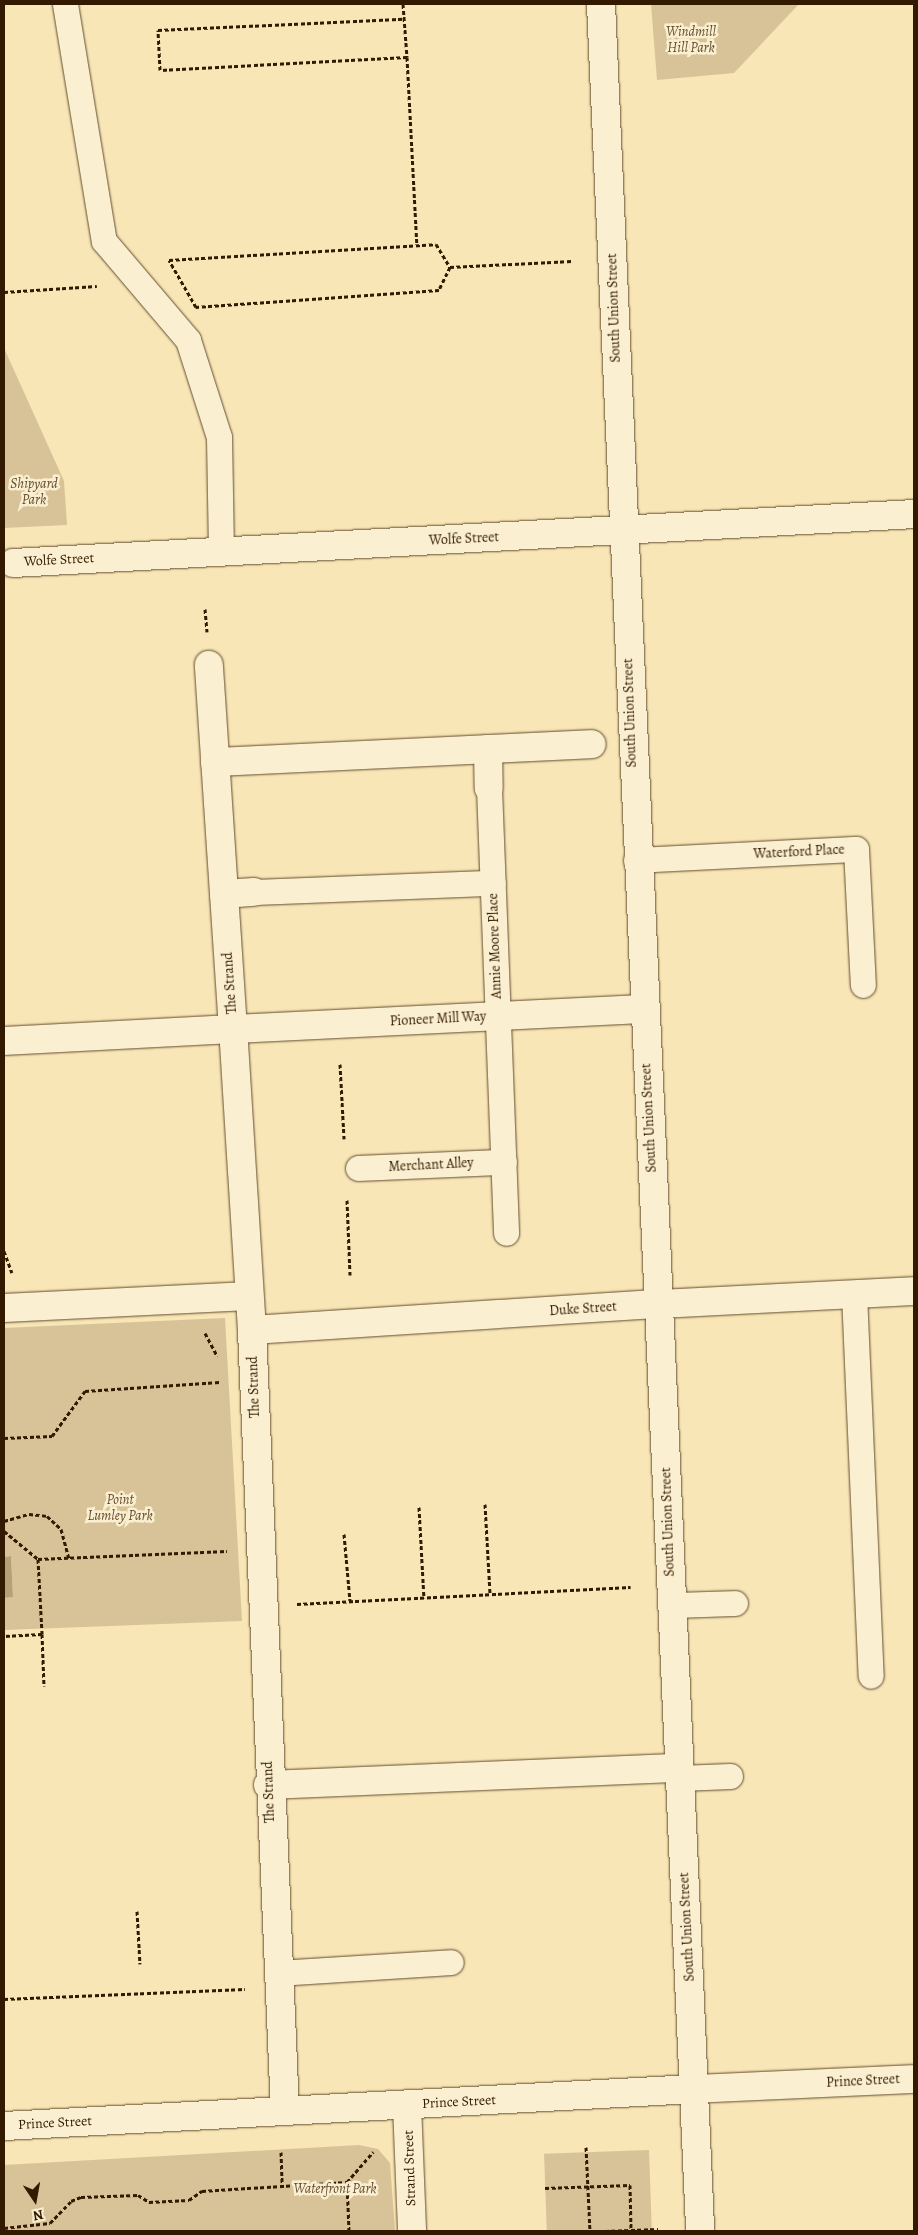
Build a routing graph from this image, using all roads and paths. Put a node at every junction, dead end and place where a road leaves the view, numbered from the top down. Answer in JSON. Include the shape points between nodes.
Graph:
{"nodes":[{"id":1,"x":65,"y":4,"type":"edge"},
{"id":2,"x":403,"y":4,"type":"edge"},
{"id":3,"x":601,"y":4,"type":"edge"},
{"id":4,"x":404,"y":19,"type":"junction"},
{"id":5,"x":407,"y":57,"type":"junction"},
{"id":6,"x":417,"y":246,"type":"junction"},
{"id":7,"x":572,"y":261,"type":"dead end"},
{"id":8,"x":450,"y":267,"type":"junction"},
{"id":9,"x":100,"y":286,"type":"dead end"},
{"id":10,"x":4,"y":292,"type":"edge"},
{"id":11,"x":914,"y":514,"type":"edge"},
{"id":12,"x":624,"y":530,"type":"junction"},
{"id":13,"x":221,"y":552,"type":"junction"},
{"id":14,"x":14,"y":563,"type":"dead end"},
{"id":15,"x":209,"y":665,"type":"dead end"},
{"id":16,"x":592,"y":744,"type":"dead end"},
{"id":17,"x":488,"y":749,"type":"junction"},
{"id":18,"x":215,"y":762,"type":"junction"},
{"id":19,"x":489,"y":788,"type":"joint"},
{"id":20,"x":636,"y":860,"type":"junction"},
{"id":21,"x":493,"y":884,"type":"junction"},
{"id":22,"x":254,"y":892,"type":"joint"},
{"id":23,"x":224,"y":894,"type":"junction"},
{"id":24,"x":863,"y":985,"type":"dead end"},
{"id":25,"x":644,"y":1009,"type":"junction"},
{"id":26,"x":498,"y":1016,"type":"junction"},
{"id":27,"x":232,"y":1030,"type":"junction"},
{"id":28,"x":4,"y":1041,"type":"edge"},
{"id":29,"x":504,"y":1162,"type":"junction"},
{"id":30,"x":358,"y":1168,"type":"dead end"},
{"id":31,"x":506,"y":1233,"type":"dead end"},
{"id":32,"x":914,"y":1291,"type":"edge"},
{"id":33,"x":854,"y":1294,"type":"junction"},
{"id":34,"x":249,"y":1296,"type":"junction"},
{"id":35,"x":188,"y":1299,"type":"junction"},
{"id":36,"x":659,"y":1304,"type":"junction"},
{"id":37,"x":4,"y":1308,"type":"edge"},
{"id":38,"x":252,"y":1330,"type":"junction"},
{"id":39,"x":222,"y":1365,"type":"dead end"},
{"id":40,"x":230,"y":1382,"type":"dead end"},
{"id":41,"x":4,"y":1438,"type":"edge"},
{"id":42,"x":485,"y":1504,"type":"dead end"},
{"id":43,"x":418,"y":1507,"type":"dead end"},
{"id":44,"x":4,"y":1521,"type":"edge"},
{"id":45,"x":4,"y":1531,"type":"edge"},
{"id":46,"x":344,"y":1534,"type":"dead end"},
{"id":47,"x":259,"y":1550,"type":"junction"},
{"id":48,"x":69,"y":1558,"type":"junction"},
{"id":49,"x":38,"y":1559,"type":"junction"},
{"id":50,"x":631,"y":1587,"type":"dead end"},
{"id":51,"x":490,"y":1594,"type":"junction"},
{"id":52,"x":424,"y":1598,"type":"junction"},
{"id":53,"x":350,"y":1601,"type":"junction"},
{"id":54,"x":735,"y":1603,"type":"dead end"},
{"id":55,"x":295,"y":1604,"type":"dead end"},
{"id":56,"x":672,"y":1605,"type":"junction"},
{"id":57,"x":42,"y":1634,"type":"junction"},
{"id":58,"x":4,"y":1636,"type":"edge"},
{"id":59,"x":871,"y":1676,"type":"dead end"},
{"id":60,"x":44,"y":1686,"type":"dead end"},
{"id":61,"x":680,"y":1773,"type":"junction"},
{"id":62,"x":730,"y":1776,"type":"dead end"},
{"id":63,"x":268,"y":1785,"type":"junction"},
{"id":64,"x":136,"y":1911,"type":"dead end"},
{"id":65,"x":451,"y":1962,"type":"dead end"},
{"id":66,"x":140,"y":1964,"type":"dead end"},
{"id":67,"x":278,"y":1973,"type":"junction"},
{"id":68,"x":248,"y":1989,"type":"dead end"},
{"id":69,"x":4,"y":1999,"type":"edge"},
{"id":70,"x":914,"y":2079,"type":"edge"},
{"id":71,"x":694,"y":2089,"type":"junction"},
{"id":72,"x":407,"y":2105,"type":"junction"},
{"id":73,"x":285,"y":2111,"type":"junction"},
{"id":74,"x":4,"y":2126,"type":"edge"},
{"id":75,"x":586,"y":2147,"type":"dead end"},
{"id":76,"x":281,"y":2152,"type":"dead end"},
{"id":77,"x":373,"y":2152,"type":"dead end"},
{"id":78,"x":347,"y":2182,"type":"junction"},
{"id":79,"x":282,"y":2187,"type":"junction"},
{"id":80,"x":588,"y":2187,"type":"junction"},
{"id":81,"x":546,"y":2188,"type":"dead end"},
{"id":82,"x":4,"y":2228,"type":"edge"},
{"id":83,"x":658,"y":2229,"type":"dead end"},
{"id":84,"x":631,"y":2230,"type":"edge"},
{"id":85,"x":349,"y":2231,"type":"edge"},
{"id":86,"x":412,"y":2231,"type":"edge"},
{"id":87,"x":590,"y":2231,"type":"edge"},
{"id":88,"x":605,"y":2231,"type":"edge"},
{"id":89,"x":700,"y":2231,"type":"edge"}],
"edges":[{"from":1,"to":13,"type":"lane","via":[[104,241],[188,340],[219,437]]},
{"from":2,"to":4,"type":"path"},
{"from":3,"to":12,"type":"street","name":"South Union Street"},
{"from":4,"to":5,"type":"path"},
{"from":4,"to":5,"type":"path","via":[[158,30],[160,70]]},
{"from":5,"to":6,"type":"path"},
{"from":6,"to":8,"type":"path","via":[[436,244]]},
{"from":6,"to":8,"type":"path","via":[[168,260],[196,307],[439,290]]},
{"from":7,"to":8,"type":"path"},
{"from":9,"to":10,"type":"path"},
{"from":11,"to":12,"type":"street","name":"Wolfe Street"},
{"from":12,"to":13,"type":"street","name":"Wolfe Street"},
{"from":12,"to":20,"type":"street","name":"South Union Street"},
{"from":13,"to":14,"type":"street","name":"Wolfe Street"},
{"from":15,"to":18,"type":"street","name":"The Strand"},
{"from":16,"to":17,"type":"street"},
{"from":17,"to":18,"type":"street"},
{"from":17,"to":19,"type":"street","name":"Annie Moore Place"},
{"from":18,"to":23,"type":"street","name":"The Strand"},
{"from":19,"to":21,"type":"lane","name":"Annie Moore Place"},
{"from":20,"to":24,"type":"lane","name":"Waterford Place","via":[[856,849]]},
{"from":20,"to":25,"type":"street","name":"South Union Street"},
{"from":21,"to":22,"type":"lane"},
{"from":21,"to":26,"type":"lane","name":"Annie Moore Place"},
{"from":22,"to":23,"type":"street"},
{"from":23,"to":27,"type":"street","name":"The Strand"},
{"from":25,"to":26,"type":"street","name":"Pioneer Mill Way"},
{"from":25,"to":36,"type":"street","name":"South Union Street"},
{"from":26,"to":27,"type":"street","name":"Pioneer Mill Way"},
{"from":26,"to":29,"type":"lane","name":"Annie Moore Place"},
{"from":27,"to":28,"type":"street","name":"Pioneer Mill Way"},
{"from":27,"to":34,"type":"street","name":"The Strand"},
{"from":29,"to":30,"type":"lane","name":"Merchant Alley"},
{"from":29,"to":31,"type":"lane","name":"Annie Moore Place"},
{"from":32,"to":33,"type":"street","name":"Duke Street"},
{"from":33,"to":36,"type":"street","name":"Duke Street"},
{"from":33,"to":59,"type":"lane"},
{"from":34,"to":35,"type":"street"},
{"from":34,"to":38,"type":"street","name":"The Strand"},
{"from":35,"to":37,"type":"street"},
{"from":35,"to":39,"type":"path"},
{"from":36,"to":38,"type":"street","name":"Duke Street"},
{"from":36,"to":56,"type":"street","name":"South Union Street"},
{"from":38,"to":47,"type":"street","name":"The Strand"},
{"from":40,"to":41,"type":"path","via":[[85,1391],[52,1436]]},
{"from":42,"to":51,"type":"path"},
{"from":43,"to":52,"type":"path"},
{"from":44,"to":48,"type":"path","via":[[28,1514],[47,1516],[61,1529]]},
{"from":45,"to":49,"type":"path"},
{"from":46,"to":53,"type":"path"},
{"from":47,"to":48,"type":"path"},
{"from":47,"to":63,"type":"street","name":"The Strand"},
{"from":48,"to":49,"type":"path"},
{"from":49,"to":57,"type":"path"},
{"from":50,"to":51,"type":"path"},
{"from":51,"to":52,"type":"path"},
{"from":52,"to":53,"type":"path"},
{"from":53,"to":55,"type":"path"},
{"from":54,"to":56,"type":"lane"},
{"from":56,"to":61,"type":"street","name":"South Union Street"},
{"from":57,"to":58,"type":"path"},
{"from":57,"to":60,"type":"path"},
{"from":61,"to":62,"type":"lane"},
{"from":61,"to":63,"type":"street"},
{"from":61,"to":71,"type":"street","name":"South Union Street"},
{"from":63,"to":67,"type":"street","name":"The Strand"},
{"from":64,"to":66,"type":"path"},
{"from":65,"to":67,"type":"lane"},
{"from":67,"to":73,"type":"street","name":"The Strand"},
{"from":68,"to":69,"type":"path"},
{"from":70,"to":71,"type":"street","name":"Prince Street"},
{"from":71,"to":72,"type":"street","name":"Prince Street"},
{"from":71,"to":89,"type":"street","name":"South Union Street"},
{"from":72,"to":73,"type":"street","name":"Prince Street"},
{"from":72,"to":86,"type":"street","name":"Strand Street"},
{"from":73,"to":74,"type":"street","name":"Prince Street"},
{"from":75,"to":80,"type":"path"},
{"from":76,"to":79,"type":"path"},
{"from":77,"to":78,"type":"path"},
{"from":78,"to":79,"type":"path"},
{"from":78,"to":85,"type":"path"},
{"from":79,"to":82,"type":"path","via":[[202,2191],[189,2200],[159,2202],[149,2202],[138,2195],[81,2197],[71,2201],[50,2223]]},
{"from":80,"to":81,"type":"path"},
{"from":80,"to":84,"type":"path","via":[[630,2185]]},
{"from":80,"to":87,"type":"path"},
{"from":83,"to":84,"type":"path"},
{"from":84,"to":88,"type":"path"}]}
